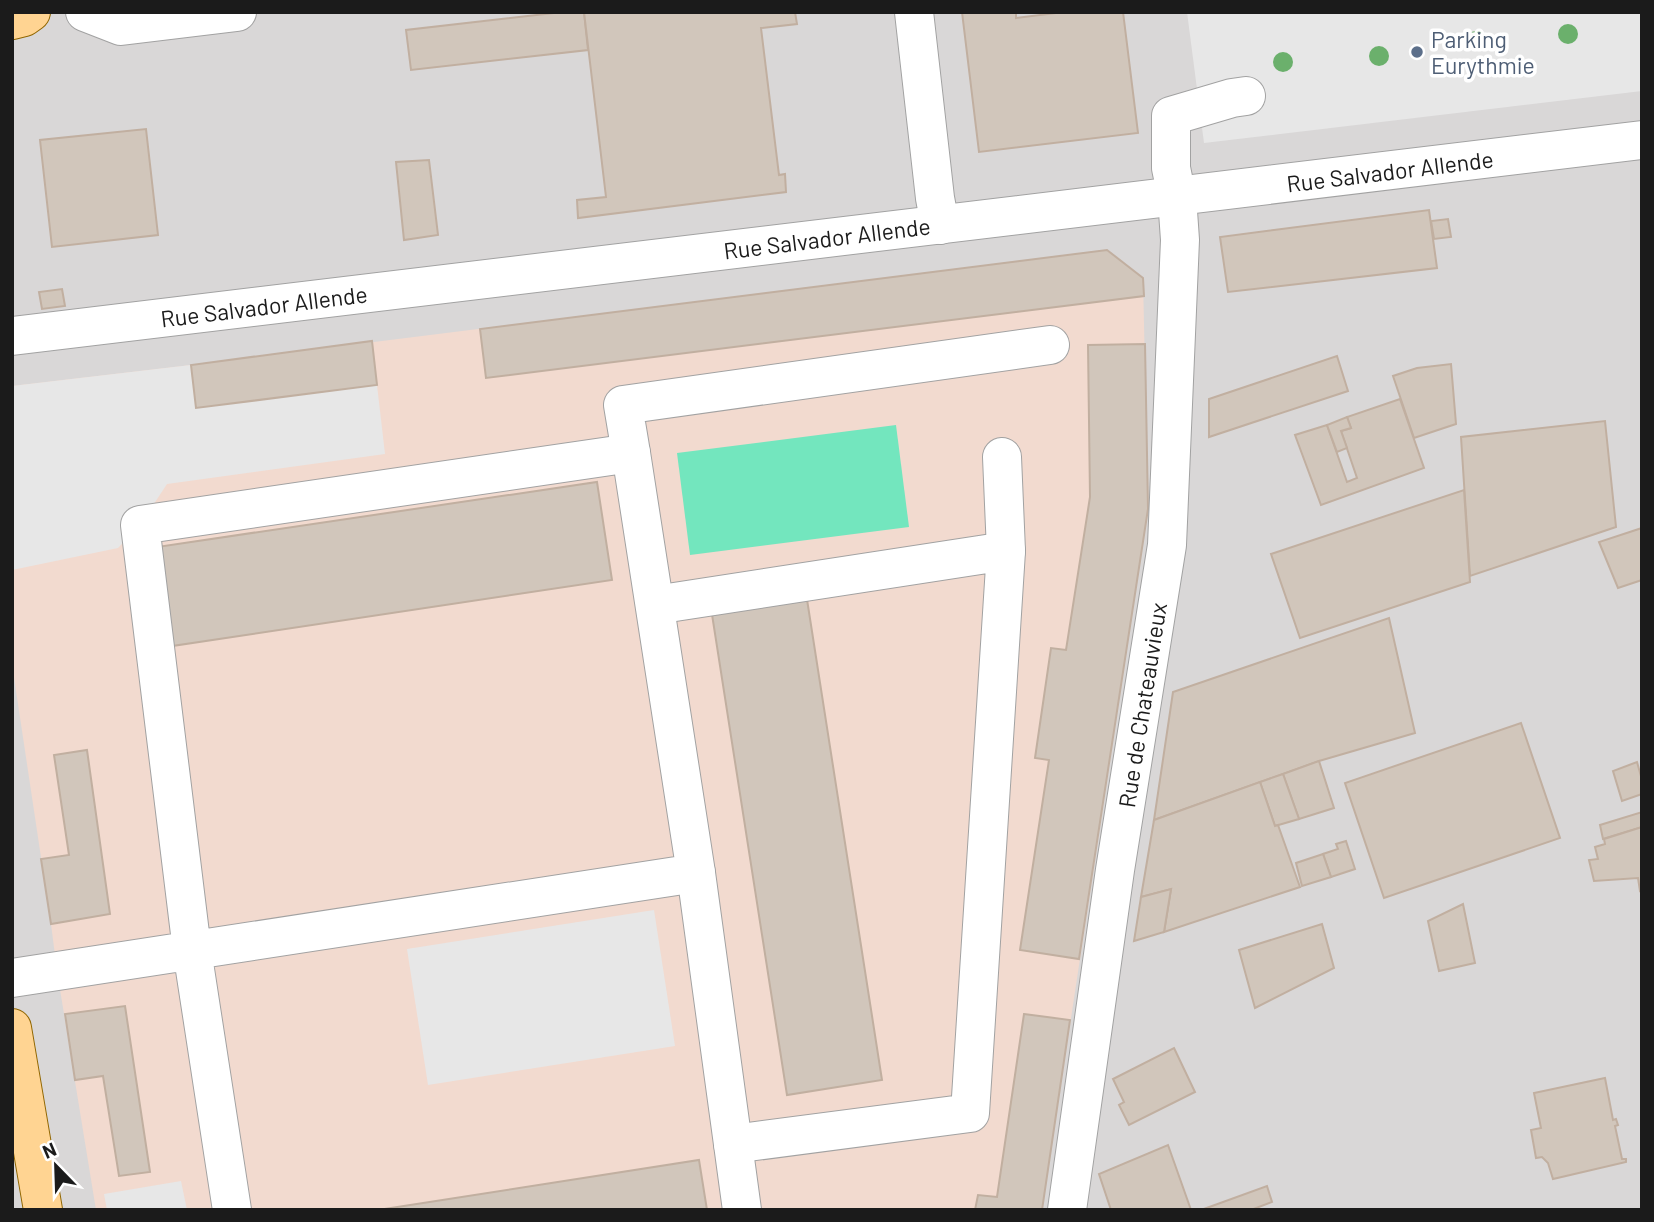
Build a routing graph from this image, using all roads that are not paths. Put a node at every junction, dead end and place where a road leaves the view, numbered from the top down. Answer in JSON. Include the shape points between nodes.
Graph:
{"nodes":[{"id":1,"x":32,"y":12,"type":"edge"},
{"id":2,"x":85,"y":12,"type":"edge"},
{"id":3,"x":237,"y":12,"type":"edge"},
{"id":4,"x":914,"y":12,"type":"edge"},
{"id":5,"x":12,"y":20,"type":"edge"},
{"id":6,"x":1246,"y":96,"type":"dead end"},
{"id":7,"x":1642,"y":140,"type":"edge"},
{"id":8,"x":1177,"y":197,"type":"junction"},
{"id":9,"x":940,"y":225,"type":"junction"},
{"id":10,"x":12,"y":336,"type":"edge"},
{"id":11,"x":1050,"y":345,"type":"dead end"},
{"id":12,"x":631,"y":453,"type":"junction"},
{"id":13,"x":1002,"y":457,"type":"dead end"},
{"id":14,"x":1006,"y":551,"type":"junction"},
{"id":15,"x":654,"y":605,"type":"junction"},
{"id":16,"x":696,"y":873,"type":"junction"},
{"id":17,"x":192,"y":950,"type":"junction"},
{"id":18,"x":12,"y":978,"type":"edge"},
{"id":19,"x":12,"y":1028,"type":"edge"},
{"id":20,"x":733,"y":1144,"type":"junction"},
{"id":21,"x":43,"y":1210,"type":"edge"},
{"id":22,"x":232,"y":1210,"type":"edge"},
{"id":23,"x":742,"y":1210,"type":"edge"},
{"id":24,"x":1067,"y":1210,"type":"edge"}],
"edges":[{"from":1,"to":5,"type":"main road"},
{"from":2,"to":3,"type":"street","via":[[121,26]]},
{"from":4,"to":9,"type":"street"},
{"from":6,"to":8,"type":"street","name":"Rue de Chateauvieux","via":[[1171,116],[1171,168]]},
{"from":7,"to":8,"type":"street","name":"Rue Salvador Allende"},
{"from":8,"to":9,"type":"street","name":"Rue Salvador Allende"},
{"from":8,"to":24,"type":"street","name":"Rue de Chateauvieux","via":[[1180,240],[1167,545]]},
{"from":9,"to":10,"type":"street","name":"Rue Salvador Allende"},
{"from":11,"to":12,"type":"street","via":[[623,405]]},
{"from":12,"to":15,"type":"street"},
{"from":12,"to":17,"type":"street","via":[[140,525]]},
{"from":13,"to":14,"type":"street"},
{"from":14,"to":15,"type":"street"},
{"from":14,"to":20,"type":"street","via":[[970,1113]]},
{"from":15,"to":16,"type":"street"},
{"from":16,"to":17,"type":"street"},
{"from":16,"to":20,"type":"street"},
{"from":17,"to":18,"type":"street"},
{"from":17,"to":22,"type":"street"},
{"from":19,"to":21,"type":"main road"},
{"from":20,"to":23,"type":"street"}]}
